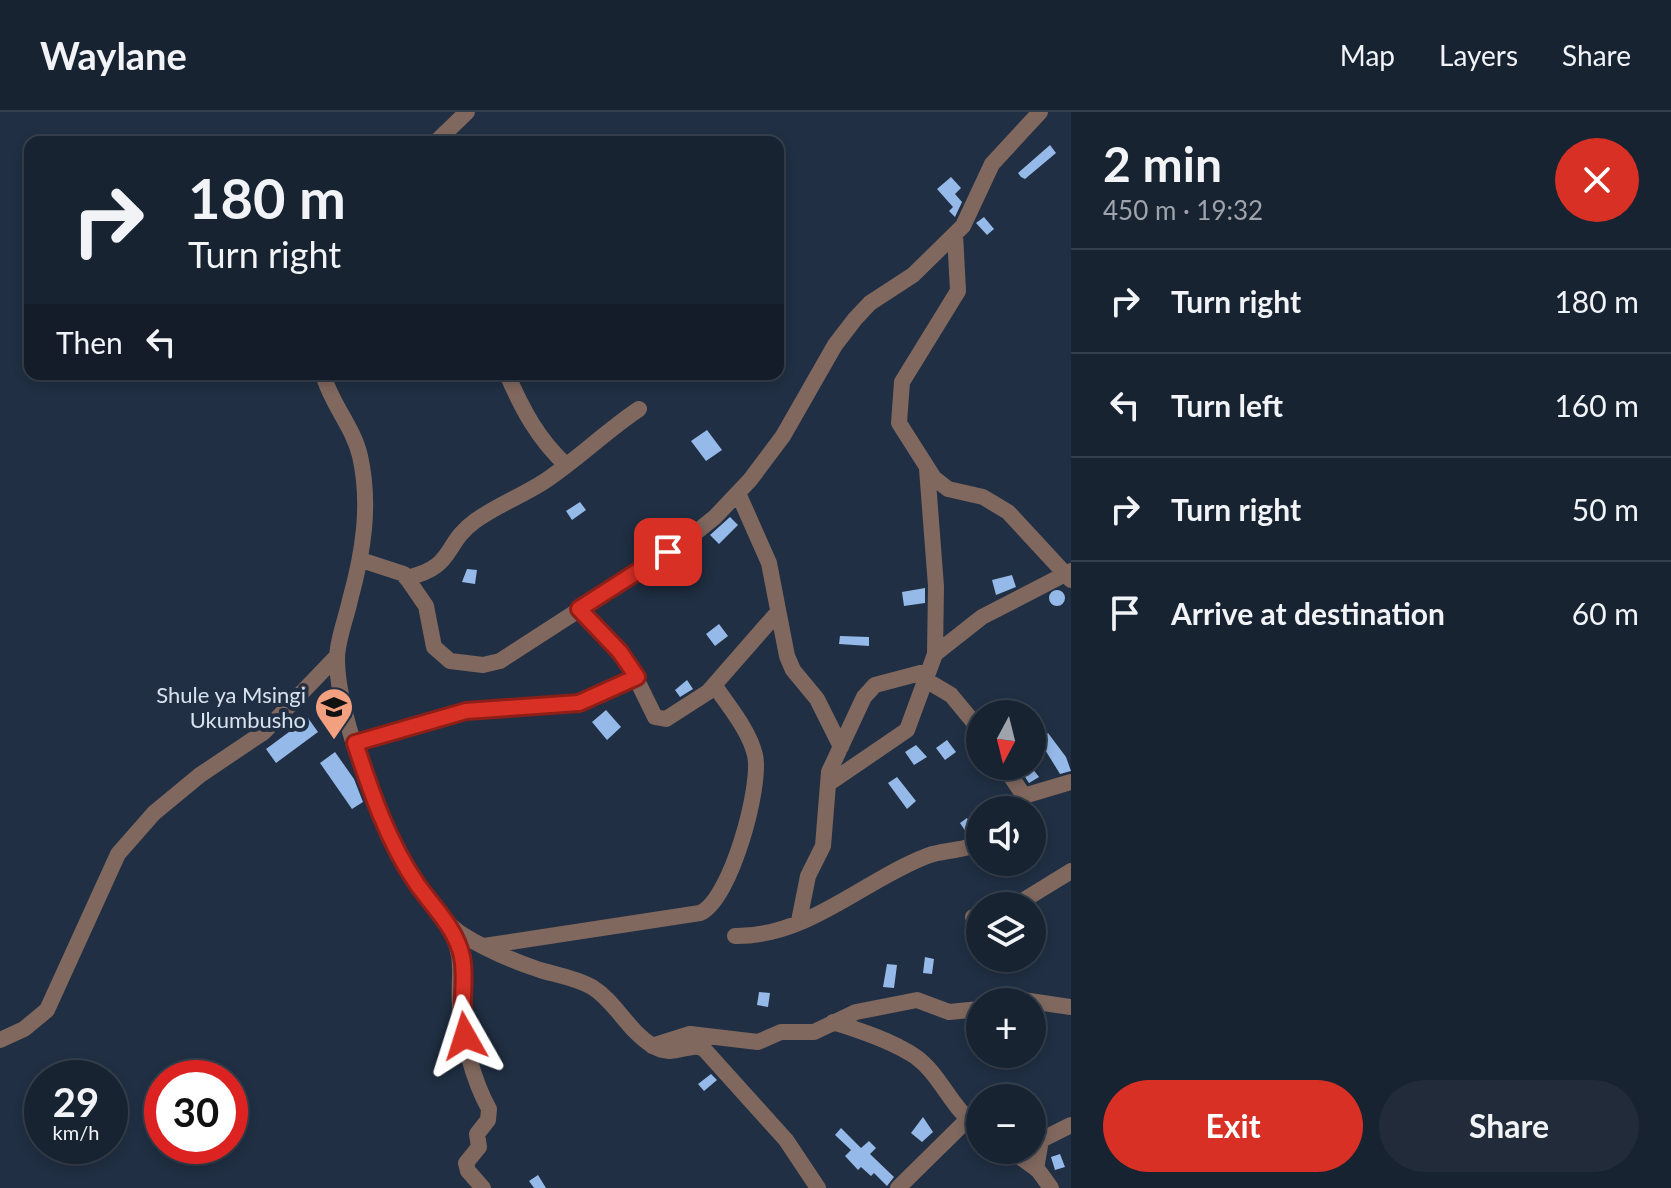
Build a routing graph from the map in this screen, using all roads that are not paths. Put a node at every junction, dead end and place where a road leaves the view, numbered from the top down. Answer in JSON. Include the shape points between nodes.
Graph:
{"nodes":[{"id":1,"x":467,"y":112,"type":"edge"},
{"id":2,"x":1040,"y":112,"type":"edge"},
{"id":3,"x":442,"y":136,"type":"edge"},
{"id":4,"x":955,"y":234,"type":"junction"},
{"id":5,"x":326,"y":380,"type":"edge"},
{"id":6,"x":510,"y":380,"type":"edge"},
{"id":7,"x":639,"y":409,"type":"dead end"},
{"id":8,"x":566,"y":465,"type":"junction"},
{"id":9,"x":927,"y":469,"type":"junction"},
{"id":10,"x":738,"y":493,"type":"junction"},
{"id":11,"x":361,"y":560,"type":"junction"},
{"id":12,"x":1069,"y":576,"type":"edge"},
{"id":13,"x":406,"y":578,"type":"junction"},
{"id":14,"x":579,"y":609,"type":"junction"},
{"id":15,"x":778,"y":612,"type":"junction"},
{"id":16,"x":935,"y":654,"type":"junction"},
{"id":17,"x":337,"y":656,"type":"junction"},
{"id":18,"x":926,"y":675,"type":"junction"},
{"id":19,"x":637,"y":677,"type":"junction"},
{"id":20,"x":715,"y":686,"type":"junction"},
{"id":21,"x":966,"y":713,"type":"edge"},
{"id":22,"x":355,"y":743,"type":"junction"},
{"id":23,"x":841,"y":747,"type":"junction"},
{"id":24,"x":1013,"y":780,"type":"edge"},
{"id":25,"x":1071,"y":782,"type":"edge"},
{"id":26,"x":828,"y":784,"type":"junction"},
{"id":27,"x":1024,"y":796,"type":"joint"},
{"id":28,"x":966,"y":848,"type":"edge"},
{"id":29,"x":1071,"y":871,"type":"edge"},
{"id":30,"x":1037,"y":892,"type":"edge"},
{"id":31,"x":799,"y":921,"type":"junction"},
{"id":32,"x":448,"y":924,"type":"junction"},
{"id":33,"x":735,"y":936,"type":"dead end"},
{"id":34,"x":482,"y":947,"type":"junction"},
{"id":35,"x":1046,"y":1003,"type":"edge"},
{"id":36,"x":1071,"y":1007,"type":"edge"},
{"id":37,"x":966,"y":1010,"type":"edge"},
{"id":38,"x":833,"y":1022,"type":"junction"},
{"id":39,"x":0,"y":1040,"type":"edge"},
{"id":40,"x":652,"y":1046,"type":"junction"},
{"id":41,"x":966,"y":1115,"type":"edge"},
{"id":42,"x":1071,"y":1125,"type":"edge"},
{"id":43,"x":966,"y":1131,"type":"edge"},
{"id":44,"x":1029,"y":1164,"type":"edge"},
{"id":45,"x":1036,"y":1169,"type":"junction"},
{"id":46,"x":483,"y":1188,"type":"edge"},
{"id":47,"x":818,"y":1188,"type":"edge"},
{"id":48,"x":898,"y":1188,"type":"edge"},
{"id":49,"x":1051,"y":1188,"type":"edge"}],
"edges":[{"from":1,"to":3,"type":"street"},
{"from":2,"to":4,"type":"street","via":[[992,164],[973,211]]},
{"from":4,"to":9,"type":"street","via":[[958,291],[900,394],[901,428]]},
{"from":4,"to":10,"type":"street","via":[[905,282],[882,294],[855,319],[783,436]]},
{"from":5,"to":11,"type":"street","via":[[359,454],[365,521]]},
{"from":6,"to":8,"type":"street","via":[[535,430]]},
{"from":7,"to":8,"type":"street"},
{"from":8,"to":13,"type":"street","via":[[473,522],[434,569]]},
{"from":9,"to":12,"type":"street","via":[[943,486],[983,497],[1008,512]]},
{"from":9,"to":16,"type":"street"},
{"from":10,"to":14,"type":"street","via":[[684,542]]},
{"from":10,"to":15,"type":"street","via":[[763,545]]},
{"from":11,"to":13,"type":"street"},
{"from":11,"to":17,"type":"street"},
{"from":12,"to":16,"type":"street","via":[[982,617]]},
{"from":13,"to":14,"type":"street","via":[[426,606],[434,647],[460,664],[500,661]]},
{"from":14,"to":19,"type":"street"},
{"from":15,"to":20,"type":"street"},
{"from":15,"to":23,"type":"street","via":[[793,670],[817,699]]},
{"from":16,"to":18,"type":"street"},
{"from":17,"to":22,"type":"street","via":[[339,694]]},
{"from":17,"to":39,"type":"street","via":[[264,732],[154,813],[118,854],[47,1010]]},
{"from":18,"to":21,"type":"street"},
{"from":18,"to":23,"type":"street","via":[[868,689]]},
{"from":18,"to":26,"type":"street","via":[[913,718],[900,738]]},
{"from":19,"to":20,"type":"street","via":[[653,714],[662,719],[678,714]]},
{"from":19,"to":22,"type":"street","via":[[579,703],[466,711]]},
{"from":20,"to":34,"type":"street","via":[[751,743],[756,769],[731,872],[708,910]]},
{"from":22,"to":32,"type":"street","via":[[393,842]]},
{"from":23,"to":26,"type":"street"},
{"from":24,"to":27,"type":"street"},
{"from":25,"to":27,"type":"street"},
{"from":26,"to":31,"type":"street","via":[[823,846],[808,876]]},
{"from":28,"to":31,"type":"street","via":[[925,856]]},
{"from":29,"to":30,"type":"street"},
{"from":31,"to":33,"type":"street","via":[[765,935]]},
{"from":32,"to":34,"type":"street"},
{"from":32,"to":46,"type":"street","via":[[462,958],[465,1036],[489,1109],[477,1134],[479,1147],[466,1163]]},
{"from":34,"to":40,"type":"street","via":[[590,986]]},
{"from":35,"to":36,"type":"street"},
{"from":37,"to":38,"type":"street","via":[[949,1012],[917,1000]]},
{"from":38,"to":40,"type":"street","via":[[814,1032],[781,1032],[758,1042],[690,1034]]},
{"from":38,"to":41,"type":"street","via":[[916,1057]]},
{"from":40,"to":47,"type":"street","via":[[676,1053],[704,1049],[786,1140]]},
{"from":42,"to":45,"type":"street","via":[[1041,1140]]},
{"from":43,"to":48,"type":"street"},
{"from":44,"to":45,"type":"street"},
{"from":45,"to":49,"type":"street"}]}
